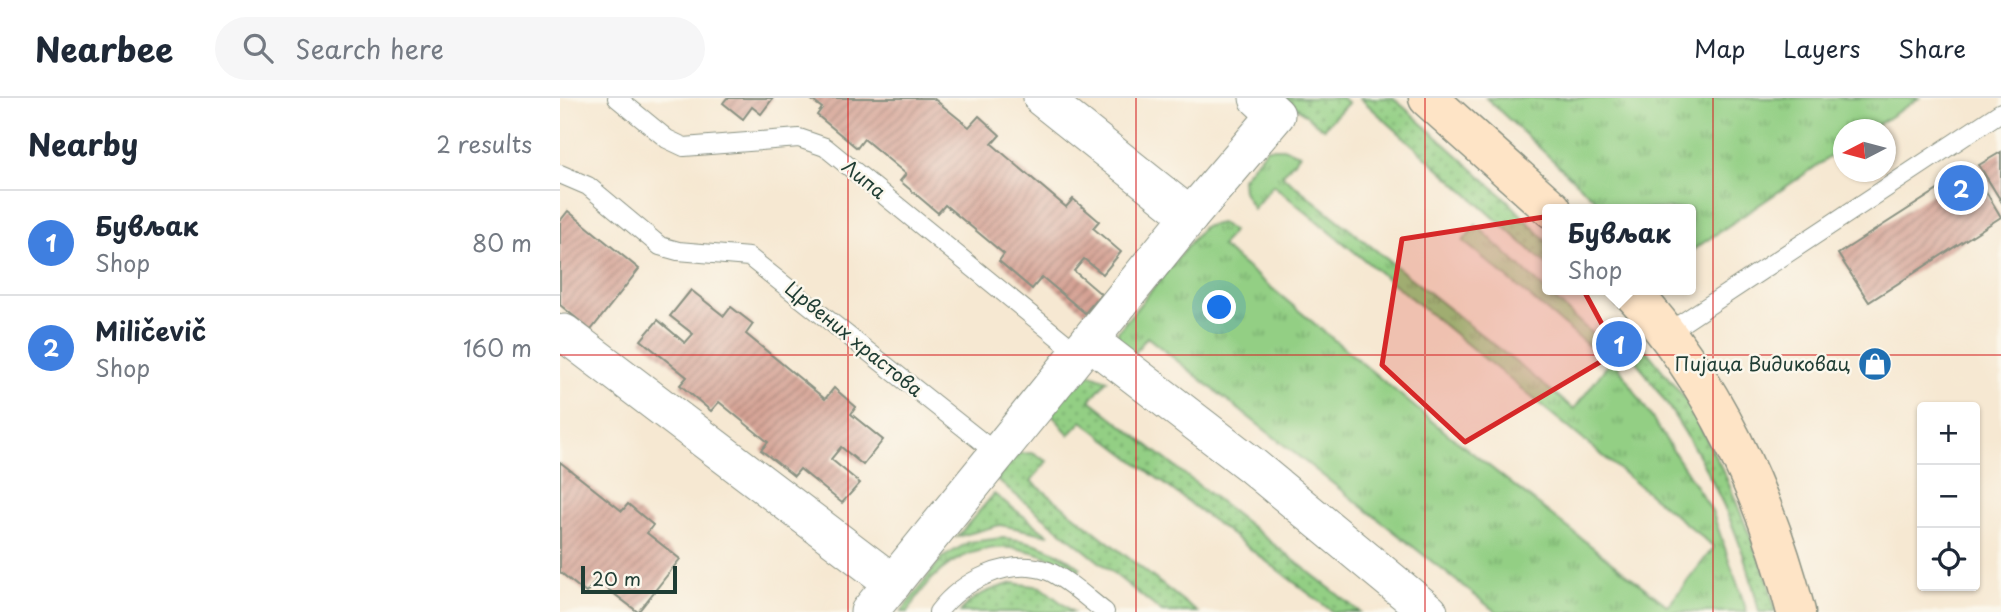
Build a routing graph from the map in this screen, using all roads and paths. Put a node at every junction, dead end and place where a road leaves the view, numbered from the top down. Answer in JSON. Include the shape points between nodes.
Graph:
{"nodes":[{"id":1,"x":617,"y":98,"type":"edge"},
{"id":2,"x":1042,"y":98,"type":"edge"},
{"id":3,"x":1258,"y":98,"type":"edge"},
{"id":4,"x":1428,"y":98,"type":"edge"},
{"id":5,"x":2001,"y":112,"type":"edge"},
{"id":6,"x":560,"y":174,"type":"edge"},
{"id":7,"x":1546,"y":204,"type":"edge"},
{"id":8,"x":1190,"y":216,"type":"junction"},
{"id":9,"x":1634,"y":295,"type":"edge"},
{"id":10,"x":1667,"y":333,"type":"junction"},
{"id":11,"x":560,"y":334,"type":"edge"},
{"id":12,"x":1085,"y":348,"type":"junction"},
{"id":13,"x":996,"y":453,"type":"junction"},
{"id":14,"x":893,"y":583,"type":"junction"},
{"id":15,"x":869,"y":612,"type":"edge"},
{"id":16,"x":938,"y":612,"type":"edge"},
{"id":17,"x":1105,"y":612,"type":"edge"},
{"id":18,"x":1429,"y":612,"type":"edge"},
{"id":19,"x":1796,"y":612,"type":"edge"}],
"edges":[{"from":1,"to":12,"type":"lane","name":"Липа","via":[[667,139],[684,147],[799,138],[825,147]]},
{"from":2,"to":8,"type":"street"},
{"from":3,"to":8,"type":"street","via":[[1276,115]]},
{"from":4,"to":7,"type":"main road"},
{"from":5,"to":10,"type":"lane"},
{"from":6,"to":13,"type":"lane","name":"Црвених храстова","via":[[588,186],[660,246],[749,257]]},
{"from":8,"to":12,"type":"street"},
{"from":9,"to":10,"type":"main road"},
{"from":10,"to":19,"type":"main road","via":[[1724,425],[1763,508]]},
{"from":11,"to":14,"type":"street"},
{"from":12,"to":13,"type":"street"},
{"from":12,"to":18,"type":"street","via":[[1250,464]]},
{"from":13,"to":14,"type":"street"},
{"from":14,"to":15,"type":"street"},
{"from":16,"to":17,"type":"lane","via":[[960,590],[986,575],[1032,568],[1049,572]]}]}
